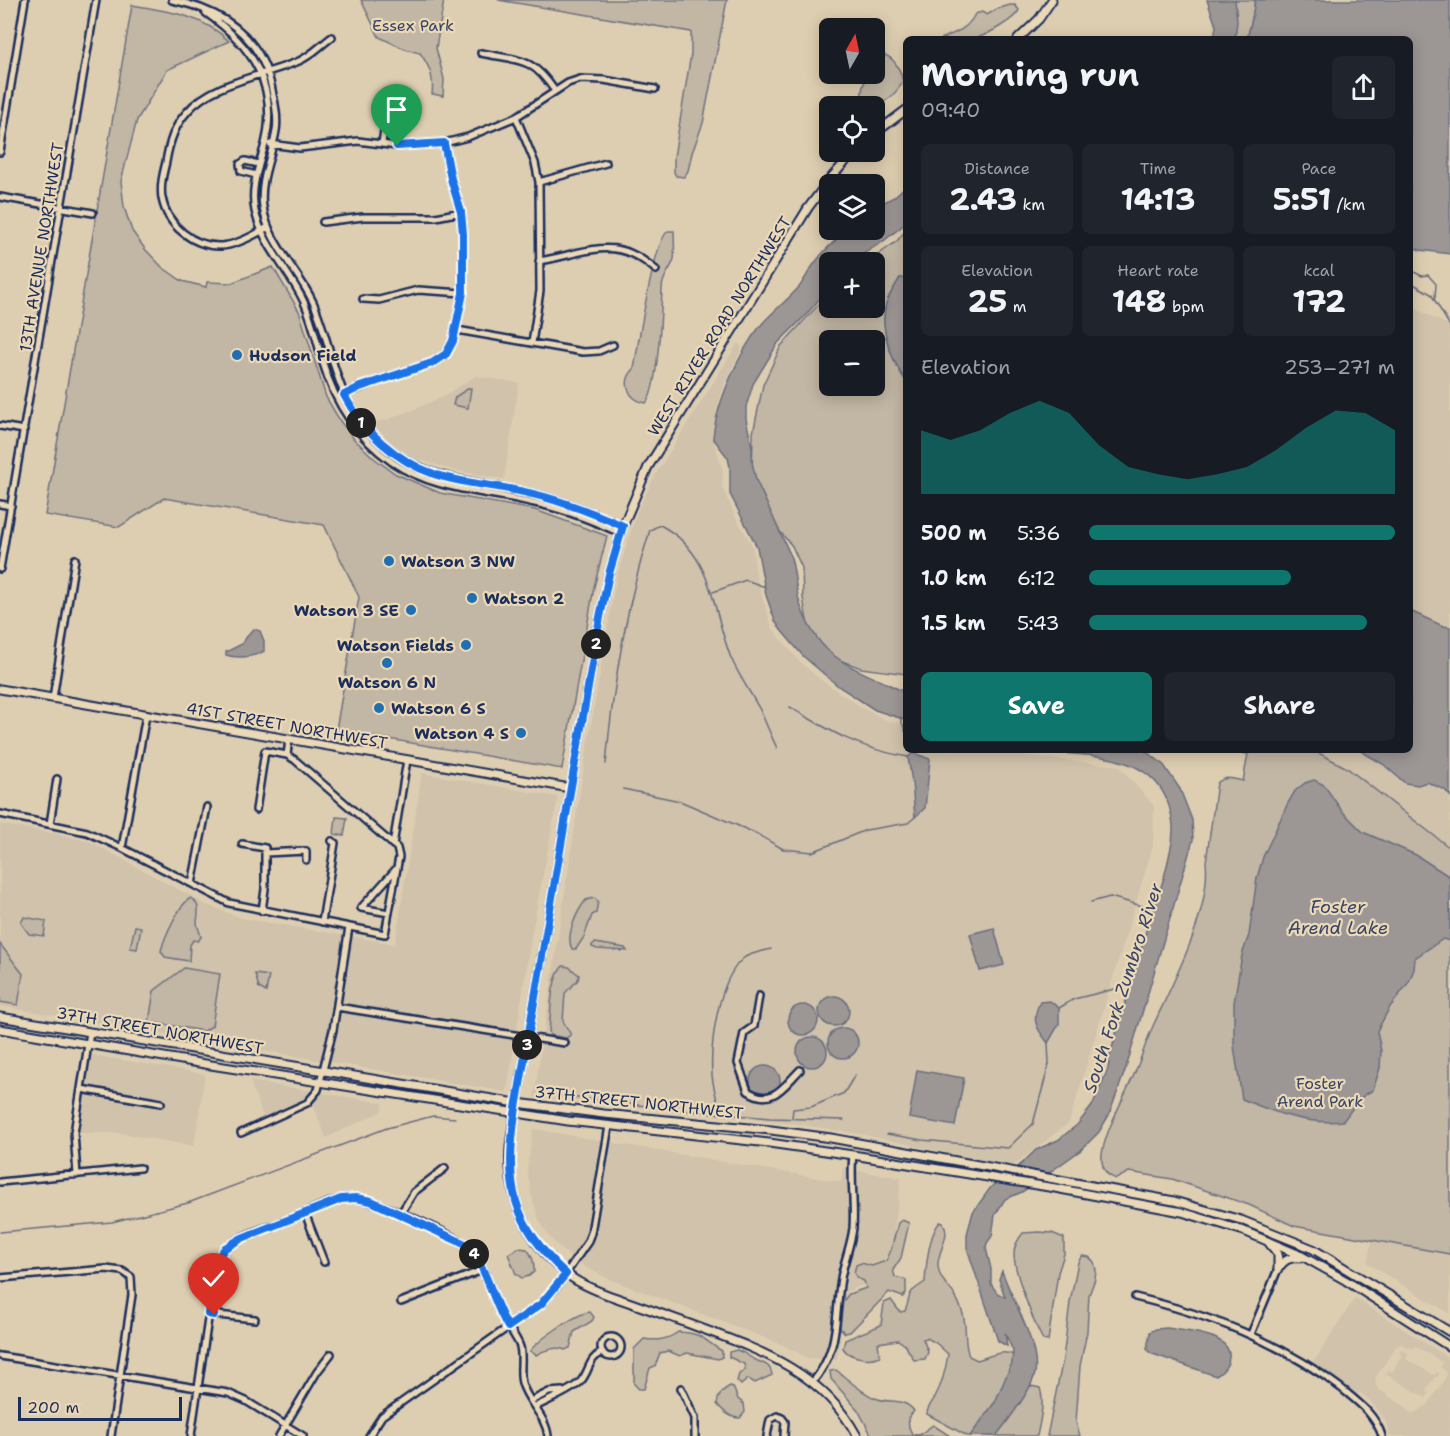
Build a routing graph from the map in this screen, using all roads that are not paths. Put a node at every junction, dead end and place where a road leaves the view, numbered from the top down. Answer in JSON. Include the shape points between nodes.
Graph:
{"nodes":[{"id":1,"x":26,"y":0,"type":"edge"},
{"id":2,"x":96,"y":0,"type":"edge"},
{"id":3,"x":172,"y":0,"type":"edge"},
{"id":4,"x":1052,"y":0,"type":"edge"},
{"id":5,"x":197,"y":7,"type":"junction"},
{"id":6,"x":1021,"y":36,"type":"edge"},
{"id":7,"x":332,"y":37,"type":"dead end"},
{"id":8,"x":481,"y":53,"type":"dead end"},
{"id":9,"x":268,"y":73,"type":"junction"},
{"id":10,"x":261,"y":75,"type":"junction"},
{"id":11,"x":655,"y":89,"type":"dead end"},
{"id":12,"x":555,"y":91,"type":"junction"},
{"id":13,"x":390,"y":96,"type":"dead end"},
{"id":14,"x":903,"y":112,"type":"edge"},
{"id":15,"x":516,"y":117,"type":"junction"},
{"id":16,"x":885,"y":126,"type":"edge"},
{"id":17,"x":265,"y":143,"type":"junction"},
{"id":18,"x":382,"y":143,"type":"junction"},
{"id":19,"x":444,"y":143,"type":"junction"},
{"id":20,"x":273,"y":144,"type":"junction"},
{"id":21,"x":0,"y":152,"type":"edge"},
{"id":22,"x":845,"y":162,"type":"edge"},
{"id":23,"x":606,"y":163,"type":"dead end"},
{"id":24,"x":259,"y":164,"type":"junction"},
{"id":25,"x":256,"y":175,"type":"junction"},
{"id":26,"x":539,"y":182,"type":"junction"},
{"id":27,"x":0,"y":197,"type":"edge"},
{"id":28,"x":60,"y":208,"type":"junction"},
{"id":29,"x":461,"y":212,"type":"junction"},
{"id":30,"x":93,"y":213,"type":"dead end"},
{"id":31,"x":323,"y":222,"type":"dead end"},
{"id":32,"x":268,"y":227,"type":"junction"},
{"id":33,"x":261,"y":231,"type":"junction"},
{"id":34,"x":539,"y":261,"type":"junction"},
{"id":35,"x":656,"y":270,"type":"dead end"},
{"id":36,"x":463,"y":293,"type":"junction"},
{"id":37,"x":363,"y":299,"type":"dead end"},
{"id":38,"x":457,"y":330,"type":"junction"},
{"id":39,"x":532,"y":343,"type":"junction"},
{"id":40,"x":612,"y":345,"type":"dead end"},
{"id":41,"x":344,"y":395,"type":"junction"},
{"id":42,"x":336,"y":398,"type":"junction"},
{"id":43,"x":0,"y":426,"type":"edge"},
{"id":44,"x":24,"y":430,"type":"junction"},
{"id":45,"x":0,"y":504,"type":"edge"},
{"id":46,"x":11,"y":506,"type":"junction"},
{"id":47,"x":622,"y":529,"type":"junction"},
{"id":48,"x":75,"y":559,"type":"dead end"},
{"id":49,"x":0,"y":569,"type":"edge"},
{"id":50,"x":0,"y":688,"type":"edge"},
{"id":51,"x":53,"y":698,"type":"junction"},
{"id":52,"x":146,"y":715,"type":"junction"},
{"id":53,"x":289,"y":740,"type":"junction"},
{"id":54,"x":286,"y":755,"type":"junction"},
{"id":55,"x":407,"y":760,"type":"junction"},
{"id":56,"x":57,"y":779,"type":"dead end"},
{"id":57,"x":570,"y":788,"type":"junction"},
{"id":58,"x":207,"y":807,"type":"dead end"},
{"id":59,"x":256,"y":810,"type":"dead end"},
{"id":60,"x":0,"y":814,"type":"edge"},
{"id":61,"x":50,"y":824,"type":"junction"},
{"id":62,"x":332,"y":841,"type":"dead end"},
{"id":63,"x":242,"y":844,"type":"dead end"},
{"id":64,"x":393,"y":844,"type":"junction"},
{"id":65,"x":122,"y":848,"type":"junction"},
{"id":66,"x":265,"y":853,"type":"junction"},
{"id":67,"x":306,"y":860,"type":"dead end"},
{"id":68,"x":397,"y":868,"type":"junction"},
{"id":69,"x":192,"y":884,"type":"junction"},
{"id":70,"x":262,"y":911,"type":"junction"},
{"id":71,"x":389,"y":913,"type":"junction"},
{"id":72,"x":322,"y":922,"type":"junction"},
{"id":73,"x":349,"y":927,"type":"junction"},
{"id":74,"x":759,"y":996,"type":"dead end"},
{"id":75,"x":337,"y":1007,"type":"junction"},
{"id":76,"x":0,"y":1017,"type":"edge"},
{"id":77,"x":0,"y":1029,"type":"edge"},
{"id":78,"x":90,"y":1032,"type":"junction"},
{"id":79,"x":528,"y":1038,"type":"junction"},
{"id":80,"x":565,"y":1043,"type":"dead end"},
{"id":81,"x":88,"y":1044,"type":"junction"},
{"id":82,"x":800,"y":1070,"type":"dead end"},
{"id":83,"x":323,"y":1071,"type":"junction"},
{"id":84,"x":321,"y":1083,"type":"junction"},
{"id":85,"x":81,"y":1089,"type":"junction"},
{"id":86,"x":161,"y":1103,"type":"dead end"},
{"id":87,"x":517,"y":1103,"type":"junction"},
{"id":88,"x":515,"y":1114,"type":"junction"},
{"id":89,"x":609,"y":1126,"type":"junction"},
{"id":90,"x":771,"y":1130,"type":"junction"},
{"id":91,"x":241,"y":1132,"type":"dead end"},
{"id":92,"x":769,"y":1143,"type":"junction"},
{"id":93,"x":853,"y":1155,"type":"junction"},
{"id":94,"x":140,"y":1168,"type":"dead end"},
{"id":95,"x":445,"y":1168,"type":"dead end"},
{"id":96,"x":77,"y":1175,"type":"junction"},
{"id":97,"x":0,"y":1182,"type":"edge"},
{"id":98,"x":305,"y":1213,"type":"junction"},
{"id":99,"x":401,"y":1213,"type":"junction"},
{"id":100,"x":1267,"y":1241,"type":"junction"},
{"id":101,"x":324,"y":1262,"type":"dead end"},
{"id":102,"x":1321,"y":1267,"type":"junction"},
{"id":103,"x":1278,"y":1269,"type":"junction"},
{"id":104,"x":482,"y":1270,"type":"junction"},
{"id":105,"x":566,"y":1274,"type":"junction"},
{"id":106,"x":0,"y":1278,"type":"edge"},
{"id":107,"x":1135,"y":1297,"type":"dead end"},
{"id":108,"x":400,"y":1302,"type":"dead end"},
{"id":109,"x":208,"y":1314,"type":"junction"},
{"id":110,"x":255,"y":1319,"type":"dead end"},
{"id":111,"x":508,"y":1327,"type":"junction"},
{"id":112,"x":1450,"y":1332,"type":"edge"},
{"id":113,"x":1251,"y":1334,"type":"junction"},
{"id":114,"x":1450,"y":1347,"type":"edge"},
{"id":115,"x":603,"y":1352,"type":"dead end"},
{"id":116,"x":331,"y":1354,"type":"dead end"},
{"id":117,"x":0,"y":1356,"type":"edge"},
{"id":118,"x":120,"y":1376,"type":"junction"},
{"id":119,"x":813,"y":1383,"type":"junction"},
{"id":120,"x":197,"y":1388,"type":"junction"},
{"id":121,"x":681,"y":1388,"type":"dead end"},
{"id":122,"x":564,"y":1391,"type":"junction"},
{"id":123,"x":531,"y":1401,"type":"junction"},
{"id":124,"x":535,"y":1407,"type":"junction"},
{"id":125,"x":285,"y":1425,"type":"junction"},
{"id":126,"x":111,"y":1436,"type":"edge"},
{"id":127,"x":191,"y":1436,"type":"edge"},
{"id":128,"x":279,"y":1436,"type":"edge"},
{"id":129,"x":303,"y":1436,"type":"edge"},
{"id":130,"x":369,"y":1436,"type":"edge"},
{"id":131,"x":548,"y":1436,"type":"edge"},
{"id":132,"x":695,"y":1436,"type":"edge"},
{"id":133,"x":767,"y":1436,"type":"edge"},
{"id":134,"x":784,"y":1436,"type":"edge"},
{"id":135,"x":857,"y":1436,"type":"edge"},
{"id":136,"x":1382,"y":1436,"type":"edge"}],
"edges":[{"from":1,"to":21,"type":"street"},
{"from":2,"to":28,"type":"street","name":"13TH AVENUE NORTHWEST"},
{"from":3,"to":5,"type":"street"},
{"from":4,"to":6,"type":"main road"},
{"from":5,"to":9,"type":"street","via":[[241,31],[256,48]]},
{"from":5,"to":10,"type":"street","via":[[240,41]]},
{"from":7,"to":9,"type":"street","via":[[301,60]]},
{"from":8,"to":12,"type":"street","via":[[535,66]]},
{"from":9,"to":10,"type":"street"},
{"from":9,"to":20,"type":"street","via":[[276,113]]},
{"from":10,"to":17,"type":"street","via":[[268,119]]},
{"from":10,"to":33,"type":"street","via":[[213,92],[187,111],[169,142],[162,188],[168,215],[193,240],[220,246]]},
{"from":11,"to":12,"type":"street","via":[[591,79],[568,83]]},
{"from":12,"to":15,"type":"street"},
{"from":13,"to":18,"type":"street"},
{"from":14,"to":16,"type":"main road"},
{"from":15,"to":19,"type":"street"},
{"from":15,"to":26,"type":"street"},
{"from":17,"to":20,"type":"street"},
{"from":17,"to":24,"type":"street"},
{"from":18,"to":19,"type":"street"},
{"from":18,"to":20,"type":"street","via":[[358,141],[300,148]]},
{"from":19,"to":29,"type":"street"},
{"from":20,"to":32,"type":"street","via":[[263,181]]},
{"from":22,"to":47,"type":"main road","name":"WEST RIVER ROAD NORTHWEST","via":[[808,208],[663,442],[638,488]]},
{"from":23,"to":26,"type":"street"},
{"from":24,"to":25,"type":"street"},
{"from":24,"to":25,"type":"street","via":[[240,164],[241,171]]},
{"from":25,"to":33,"type":"street","via":[[254,203]]},
{"from":26,"to":34,"type":"street"},
{"from":27,"to":28,"type":"street"},
{"from":28,"to":30,"type":"street"},
{"from":28,"to":44,"type":"street","name":"13TH AVENUE NORTHWEST"},
{"from":29,"to":31,"type":"street"},
{"from":29,"to":36,"type":"street"},
{"from":32,"to":33,"type":"street"},
{"from":32,"to":41,"type":"street","via":[[312,301]]},
{"from":33,"to":42,"type":"street","via":[[304,303]]},
{"from":34,"to":35,"type":"street","via":[[613,248],[634,254]]},
{"from":34,"to":39,"type":"street","via":[[540,291]]},
{"from":36,"to":37,"type":"street","via":[[418,290],[379,300]]},
{"from":36,"to":38,"type":"street"},
{"from":38,"to":39,"type":"street"},
{"from":38,"to":41,"type":"street","via":[[448,350],[438,360]]},
{"from":39,"to":40,"type":"street","via":[[583,352]]},
{"from":41,"to":42,"type":"street"},
{"from":41,"to":47,"type":"street","via":[[355,414],[381,442],[422,469],[542,496]]},
{"from":42,"to":47,"type":"street","via":[[368,442],[417,476],[452,488],[542,504]]},
{"from":43,"to":44,"type":"street"},
{"from":44,"to":46,"type":"street","name":"13TH AVENUE NORTHWEST"},
{"from":45,"to":46,"type":"street"},
{"from":46,"to":49,"type":"street","name":"13TH AVENUE NORTHWEST"},
{"from":47,"to":57,"type":"main road","name":"WEST RIVER ROAD NORTHWEST","via":[[604,596]]},
{"from":48,"to":51,"type":"street"},
{"from":50,"to":51,"type":"main road","name":"41ST STREET NORTHWEST"},
{"from":51,"to":52,"type":"main road","name":"41ST STREET NORTHWEST"},
{"from":52,"to":53,"type":"main road","name":"41ST STREET NORTHWEST"},
{"from":52,"to":65,"type":"street"},
{"from":53,"to":54,"type":"street"},
{"from":53,"to":55,"type":"main road","name":"41ST STREET NORTHWEST"},
{"from":54,"to":59,"type":"street","via":[[265,752]]},
{"from":54,"to":64,"type":"street"},
{"from":55,"to":57,"type":"main road","name":"41ST STREET NORTHWEST"},
{"from":55,"to":64,"type":"street"},
{"from":56,"to":61,"type":"street"},
{"from":57,"to":79,"type":"main road","name":"WEST RIVER ROAD NORTHWEST"},
{"from":58,"to":69,"type":"street"},
{"from":60,"to":61,"type":"street"},
{"from":61,"to":65,"type":"street","via":[[87,832]]},
{"from":62,"to":72,"type":"street","via":[[335,843]]},
{"from":63,"to":66,"type":"street","via":[[265,848]]},
{"from":64,"to":68,"type":"street","via":[[399,852]]},
{"from":65,"to":69,"type":"street"},
{"from":66,"to":67,"type":"street","via":[[306,850]]},
{"from":66,"to":70,"type":"street"},
{"from":68,"to":71,"type":"street"},
{"from":68,"to":71,"type":"street","via":[[361,908]]},
{"from":69,"to":70,"type":"street","via":[[229,903]]},
{"from":70,"to":72,"type":"street"},
{"from":71,"to":73,"type":"street","via":[[385,934]]},
{"from":72,"to":73,"type":"street"},
{"from":73,"to":75,"type":"street"},
{"from":74,"to":82,"type":"street","via":[[754,1026],[744,1033],[738,1063],[748,1091],[763,1098],[772,1096]]},
{"from":75,"to":79,"type":"street"},
{"from":75,"to":83,"type":"street"},
{"from":76,"to":78,"type":"main road","name":"37TH STREET NORTHWEST"},
{"from":77,"to":81,"type":"main road","name":"37TH STREET NORTHWEST"},
{"from":78,"to":81,"type":"street"},
{"from":78,"to":83,"type":"main road","name":"37TH STREET NORTHWEST"},
{"from":79,"to":80,"type":"street"},
{"from":79,"to":87,"type":"main road","name":"WEST RIVER ROAD NORTHWEST"},
{"from":81,"to":84,"type":"main road","name":"37TH STREET NORTHWEST"},
{"from":81,"to":85,"type":"street"},
{"from":83,"to":84,"type":"street"},
{"from":83,"to":87,"type":"main road","name":"37TH STREET NORTHWEST"},
{"from":84,"to":88,"type":"main road","name":"37TH STREET NORTHWEST"},
{"from":84,"to":91,"type":"street","via":[[307,1103]]},
{"from":85,"to":86,"type":"street"},
{"from":85,"to":96,"type":"street","via":[[74,1133]]},
{"from":87,"to":88,"type":"main road","name":"WEST RIVER ROAD NORTHWEST"},
{"from":87,"to":90,"type":"main road","name":"37TH STREET NORTHWEST"},
{"from":88,"to":89,"type":"main road","name":"37TH STREET NORTHWEST"},
{"from":88,"to":105,"type":"main road","name":"WEST RIVER ROAD NORTHWEST","via":[[509,1162],[517,1206],[535,1240]]},
{"from":89,"to":92,"type":"main road","name":"37TH STREET NORTHWEST"},
{"from":89,"to":105,"type":"street","via":[[591,1233]]},
{"from":90,"to":92,"type":"main road"},
{"from":90,"to":112,"type":"main road","name":"37TH STREET NORTHWEST","via":[[1208,1209],[1321,1253]]},
{"from":92,"to":93,"type":"main road","name":"37TH STREET NORTHWEST"},
{"from":93,"to":100,"type":"main road","name":"37TH STREET NORTHWEST","via":[[1182,1212]]},
{"from":93,"to":119,"type":"street","via":[[853,1230],[828,1360]]},
{"from":94,"to":96,"type":"street"},
{"from":95,"to":99,"type":"street","via":[[414,1192]]},
{"from":96,"to":97,"type":"street"},
{"from":98,"to":99,"type":"street","via":[[349,1198]]},
{"from":98,"to":101,"type":"street"},
{"from":98,"to":109,"type":"street","via":[[225,1248],[215,1262]]},
{"from":99,"to":104,"type":"street","via":[[465,1244]]},
{"from":100,"to":102,"type":"main road","name":"37TH STREET NORTHWEST"},
{"from":100,"to":103,"type":"main road","via":[[1278,1254]]},
{"from":102,"to":103,"type":"main road","via":[[1293,1258],[1284,1260]]},
{"from":102,"to":114,"type":"main road"},
{"from":103,"to":113,"type":"street"},
{"from":104,"to":108,"type":"street"},
{"from":104,"to":111,"type":"street"},
{"from":105,"to":111,"type":"street","via":[[541,1304]]},
{"from":105,"to":119,"type":"main road","name":"WEST RIVER ROAD NORTHWEST","via":[[608,1295],[767,1354]]},
{"from":106,"to":118,"type":"street","via":[[106,1269],[131,1277]]},
{"from":107,"to":113,"type":"street","via":[[1206,1316]]},
{"from":109,"to":110,"type":"street"},
{"from":109,"to":120,"type":"street"},
{"from":111,"to":123,"type":"street","via":[[520,1347],[522,1383]]},
{"from":111,"to":130,"type":"street","via":[[382,1416]]},
{"from":113,"to":136,"type":"street","via":[[1336,1385],[1367,1410]]},
{"from":115,"to":122,"type":"street","via":[[593,1358],[580,1382]]},
{"from":116,"to":125,"type":"street"},
{"from":117,"to":118,"type":"street"},
{"from":118,"to":120,"type":"street"},
{"from":118,"to":126,"type":"street"},
{"from":119,"to":135,"type":"main road","name":"WEST RIVER ROAD NORTHWEST","via":[[839,1409]]},
{"from":120,"to":125,"type":"street","via":[[237,1396]]},
{"from":120,"to":127,"type":"street"},
{"from":121,"to":132,"type":"street","via":[[695,1418]]},
{"from":122,"to":123,"type":"street","via":[[549,1392]]},
{"from":122,"to":124,"type":"street"},
{"from":123,"to":124,"type":"street"},
{"from":124,"to":131,"type":"street"},
{"from":125,"to":128,"type":"street"},
{"from":125,"to":129,"type":"street"},
{"from":133,"to":134,"type":"street","via":[[770,1420],[777,1416],[785,1422]]}]}
